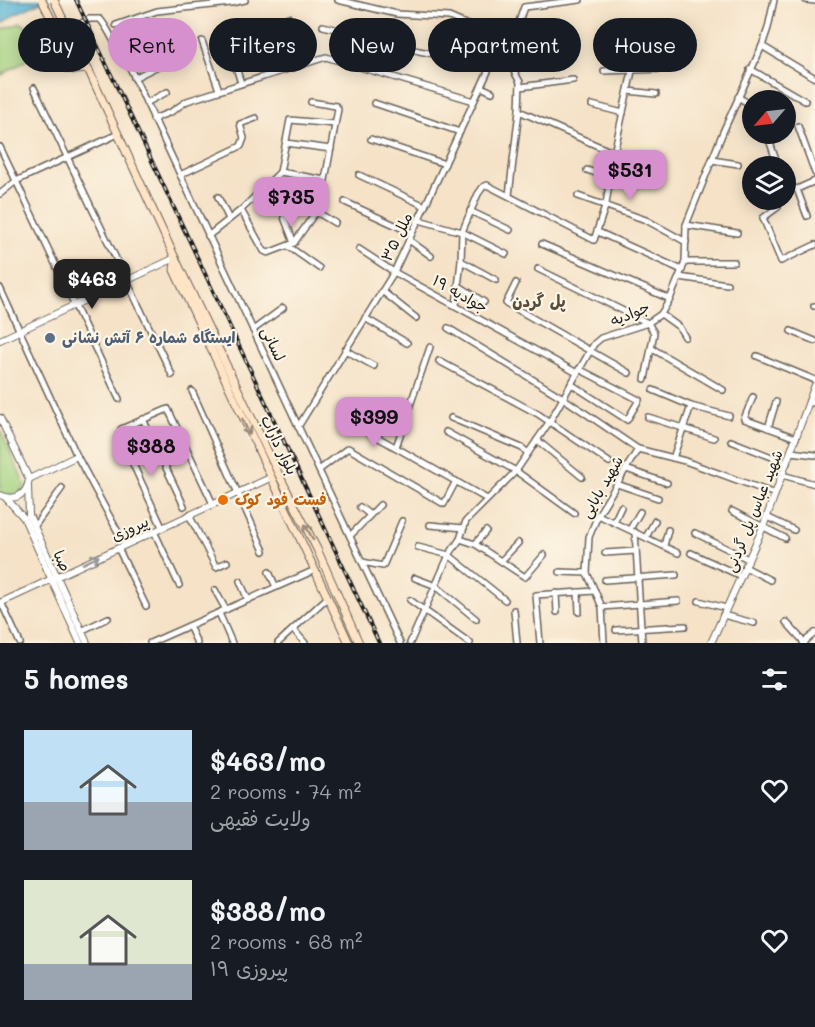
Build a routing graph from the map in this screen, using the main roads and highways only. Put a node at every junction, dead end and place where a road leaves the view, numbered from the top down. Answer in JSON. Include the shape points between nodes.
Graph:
{"nodes":[{"id":1,"x":42,"y":0,"type":"edge"},
{"id":2,"x":54,"y":0,"type":"edge"},
{"id":3,"x":51,"y":18,"type":"edge"},
{"id":4,"x":62,"y":18,"type":"edge"},
{"id":5,"x":89,"y":72,"type":"edge"},
{"id":6,"x":175,"y":258,"type":"junction"},
{"id":7,"x":320,"y":554,"type":"junction"},
{"id":8,"x":310,"y":559,"type":"junction"},
{"id":9,"x":331,"y":579,"type":"junction"},
{"id":10,"x":321,"y":583,"type":"junction"},
{"id":11,"x":349,"y":643,"type":"edge"},
{"id":12,"x":361,"y":643,"type":"edge"}],
"edges":[{"from":1,"to":3,"type":"main road","bridge":true},
{"from":2,"to":4,"type":"main road","name":"بلوار داراب","bridge":true},
{"from":5,"to":6,"type":"main road","name":"بلوار داراب"},
{"from":7,"to":6,"type":"main road","name":"بلوار داراب","one_way":true},
{"from":6,"to":8,"type":"main road","name":"بلوار داراب","one_way":true,"via":[[174,270]]},
{"from":7,"to":8,"type":"main road"},
{"from":7,"to":9,"type":"main road","name":"بلوار داراب"},
{"from":8,"to":10,"type":"main road","name":"بلوار داراب"},
{"from":9,"to":10,"type":"main road"},
{"from":9,"to":12,"type":"main road","name":"بلوار داراب"},
{"from":10,"to":11,"type":"main road","name":"بلوار داراب"}]}
